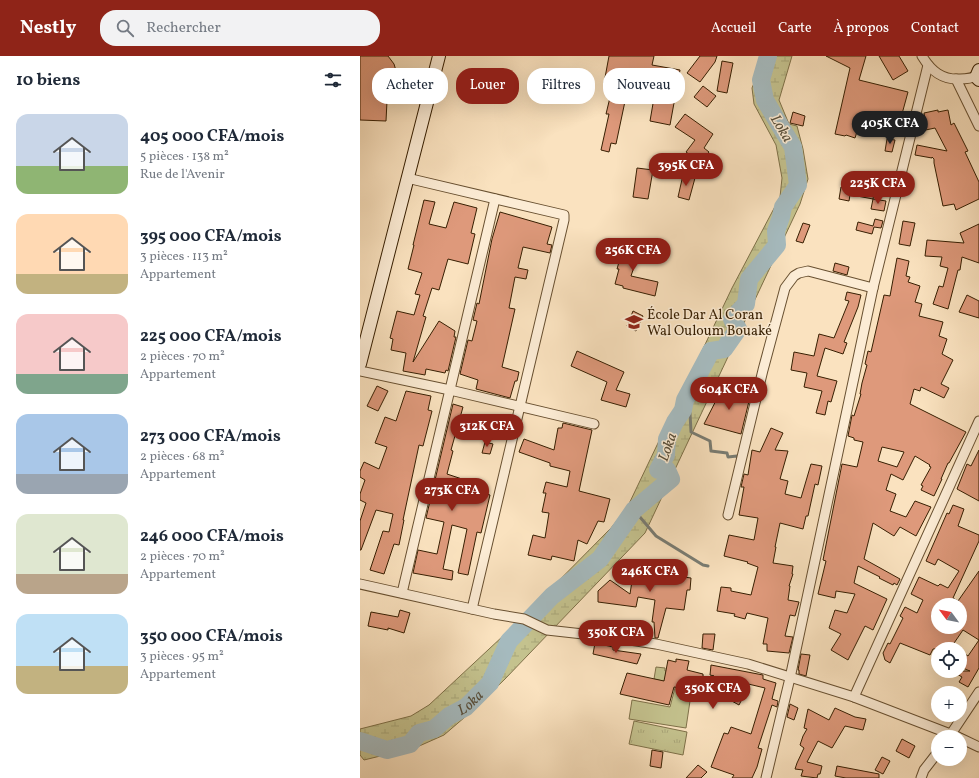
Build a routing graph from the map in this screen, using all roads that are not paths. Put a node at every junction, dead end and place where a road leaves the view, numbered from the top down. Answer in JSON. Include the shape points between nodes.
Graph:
{"nodes":[{"id":1,"x":439,"y":56,"type":"edge"},
{"id":2,"x":924,"y":59,"type":"edge"},
{"id":3,"x":978,"y":76,"type":"edge"},
{"id":4,"x":956,"y":79,"type":"junction"},
{"id":5,"x":979,"y":126,"type":"edge"},
{"id":6,"x":407,"y":178,"type":"junction"},
{"id":7,"x":495,"y":199,"type":"junction"},
{"id":8,"x":873,"y":288,"type":"junction"},
{"id":9,"x":360,"y":364,"type":"edge"},
{"id":10,"x":360,"y":371,"type":"edge"},
{"id":11,"x":450,"y":390,"type":"junction"},
{"id":12,"x":520,"y":407,"type":"junction"},
{"id":13,"x":979,"y":421,"type":"edge"},
{"id":14,"x":594,"y":424,"type":"dead end"},
{"id":15,"x":728,"y":515,"type":"dead end"},
{"id":16,"x":360,"y":584,"type":"edge"},
{"id":17,"x":402,"y":593,"type":"junction"},
{"id":18,"x":472,"y":609,"type":"junction"},
{"id":19,"x":790,"y":678,"type":"junction"},
{"id":20,"x":979,"y":692,"type":"edge"},
{"id":21,"x":854,"y":697,"type":"junction"},
{"id":22,"x":939,"y":730,"type":"edge"},
{"id":23,"x":958,"y":730,"type":"edge"},
{"id":24,"x":967,"y":742,"type":"edge"},
{"id":25,"x":979,"y":747,"type":"edge"},
{"id":26,"x":931,"y":761,"type":"edge"},
{"id":27,"x":766,"y":778,"type":"edge"},
{"id":28,"x":921,"y":778,"type":"edge"}],
"edges":[{"from":1,"to":6,"type":"street"},
{"from":2,"to":4,"type":"street","via":[[937,74]]},
{"from":2,"to":8,"type":"street"},
{"from":3,"to":4,"type":"street"},
{"from":4,"to":5,"type":"street"},
{"from":6,"to":7,"type":"street"},
{"from":6,"to":9,"type":"street"},
{"from":7,"to":11,"type":"street"},
{"from":7,"to":12,"type":"street","via":[[564,215]]},
{"from":8,"to":15,"type":"street","via":[[808,271],[794,276],[785,288],[762,370]]},
{"from":8,"to":19,"type":"street"},
{"from":10,"to":11,"type":"street"},
{"from":11,"to":12,"type":"street"},
{"from":11,"to":17,"type":"street"},
{"from":12,"to":14,"type":"street"},
{"from":12,"to":18,"type":"street"},
{"from":13,"to":21,"type":"street"},
{"from":16,"to":17,"type":"street"},
{"from":17,"to":18,"type":"street"},
{"from":18,"to":19,"type":"street","via":[[524,619],[547,630],[656,644],[748,664]]},
{"from":19,"to":21,"type":"street"},
{"from":19,"to":27,"type":"street"},
{"from":20,"to":23,"type":"street"},
{"from":21,"to":22,"type":"street"},
{"from":24,"to":25,"type":"street"},
{"from":26,"to":28,"type":"street"}]}
